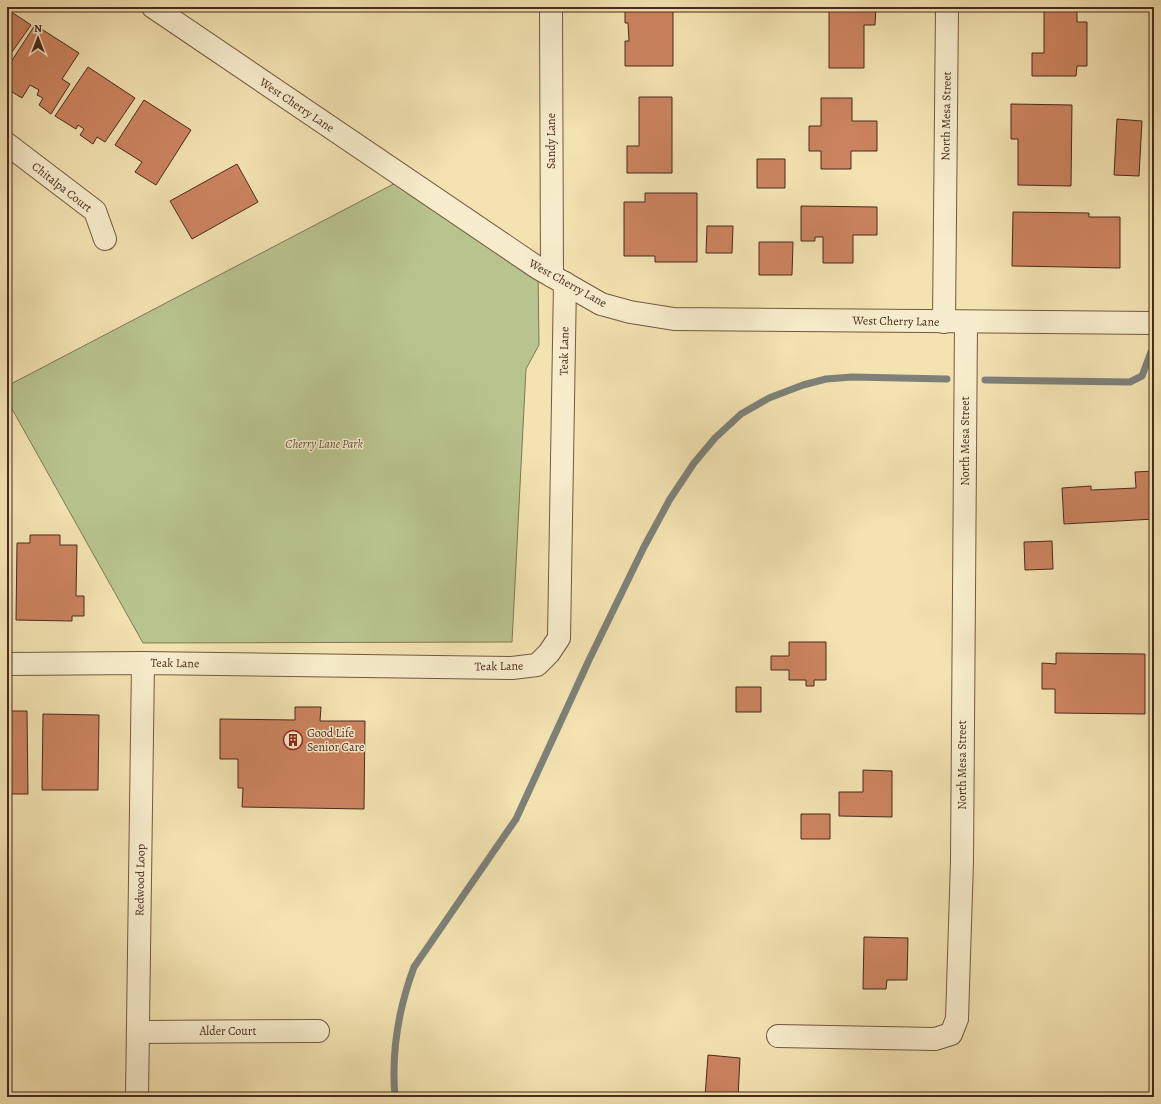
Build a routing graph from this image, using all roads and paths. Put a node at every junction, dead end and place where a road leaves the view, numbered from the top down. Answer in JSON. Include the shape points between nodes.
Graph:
{"nodes":[{"id":1,"x":153,"y":7,"type":"edge"},
{"id":2,"x":551,"y":7,"type":"edge"},
{"id":3,"x":947,"y":7,"type":"edge"},
{"id":4,"x":8,"y":146,"type":"edge"},
{"id":5,"x":105,"y":239,"type":"dead end"},
{"id":6,"x":558,"y":279,"type":"junction"},
{"id":7,"x":944,"y":322,"type":"junction"},
{"id":8,"x":966,"y":322,"type":"junction"},
{"id":9,"x":1154,"y":323,"type":"edge"},
{"id":10,"x":143,"y":663,"type":"junction"},
{"id":11,"x":7,"y":664,"type":"edge"},
{"id":12,"x":318,"y":1030,"type":"dead end"},
{"id":13,"x":138,"y":1032,"type":"junction"},
{"id":14,"x":778,"y":1036,"type":"dead end"},
{"id":15,"x":137,"y":1097,"type":"edge"}],
"edges":[{"from":1,"to":6,"type":"street","name":"West Cherry Lane","via":[[538,268]]},
{"from":2,"to":6,"type":"street","name":"Sandy Lane"},
{"from":3,"to":7,"type":"street","name":"North Mesa Street"},
{"from":4,"to":5,"type":"street","name":"Chitalpa Court","via":[[94,211]]},
{"from":6,"to":7,"type":"street","name":"West Cherry Lane","via":[[601,304],[674,319]]},
{"from":6,"to":10,"type":"street","name":"Teak Lane","via":[[558,638],[549,653],[537,665],[512,668]]},
{"from":7,"to":8,"type":"street","name":"West Cherry Lane"},
{"from":8,"to":9,"type":"street","name":"West Cherry Lane"},
{"from":8,"to":14,"type":"street","name":"North Mesa Street","via":[[962,862],[957,1018],[951,1034],[935,1039]]},
{"from":10,"to":11,"type":"street","name":"Teak Lane"},
{"from":10,"to":13,"type":"street","name":"Redwood Loop"},
{"from":12,"to":13,"type":"street","name":"Alder Court"},
{"from":13,"to":15,"type":"street","name":"Redwood Loop"}]}
